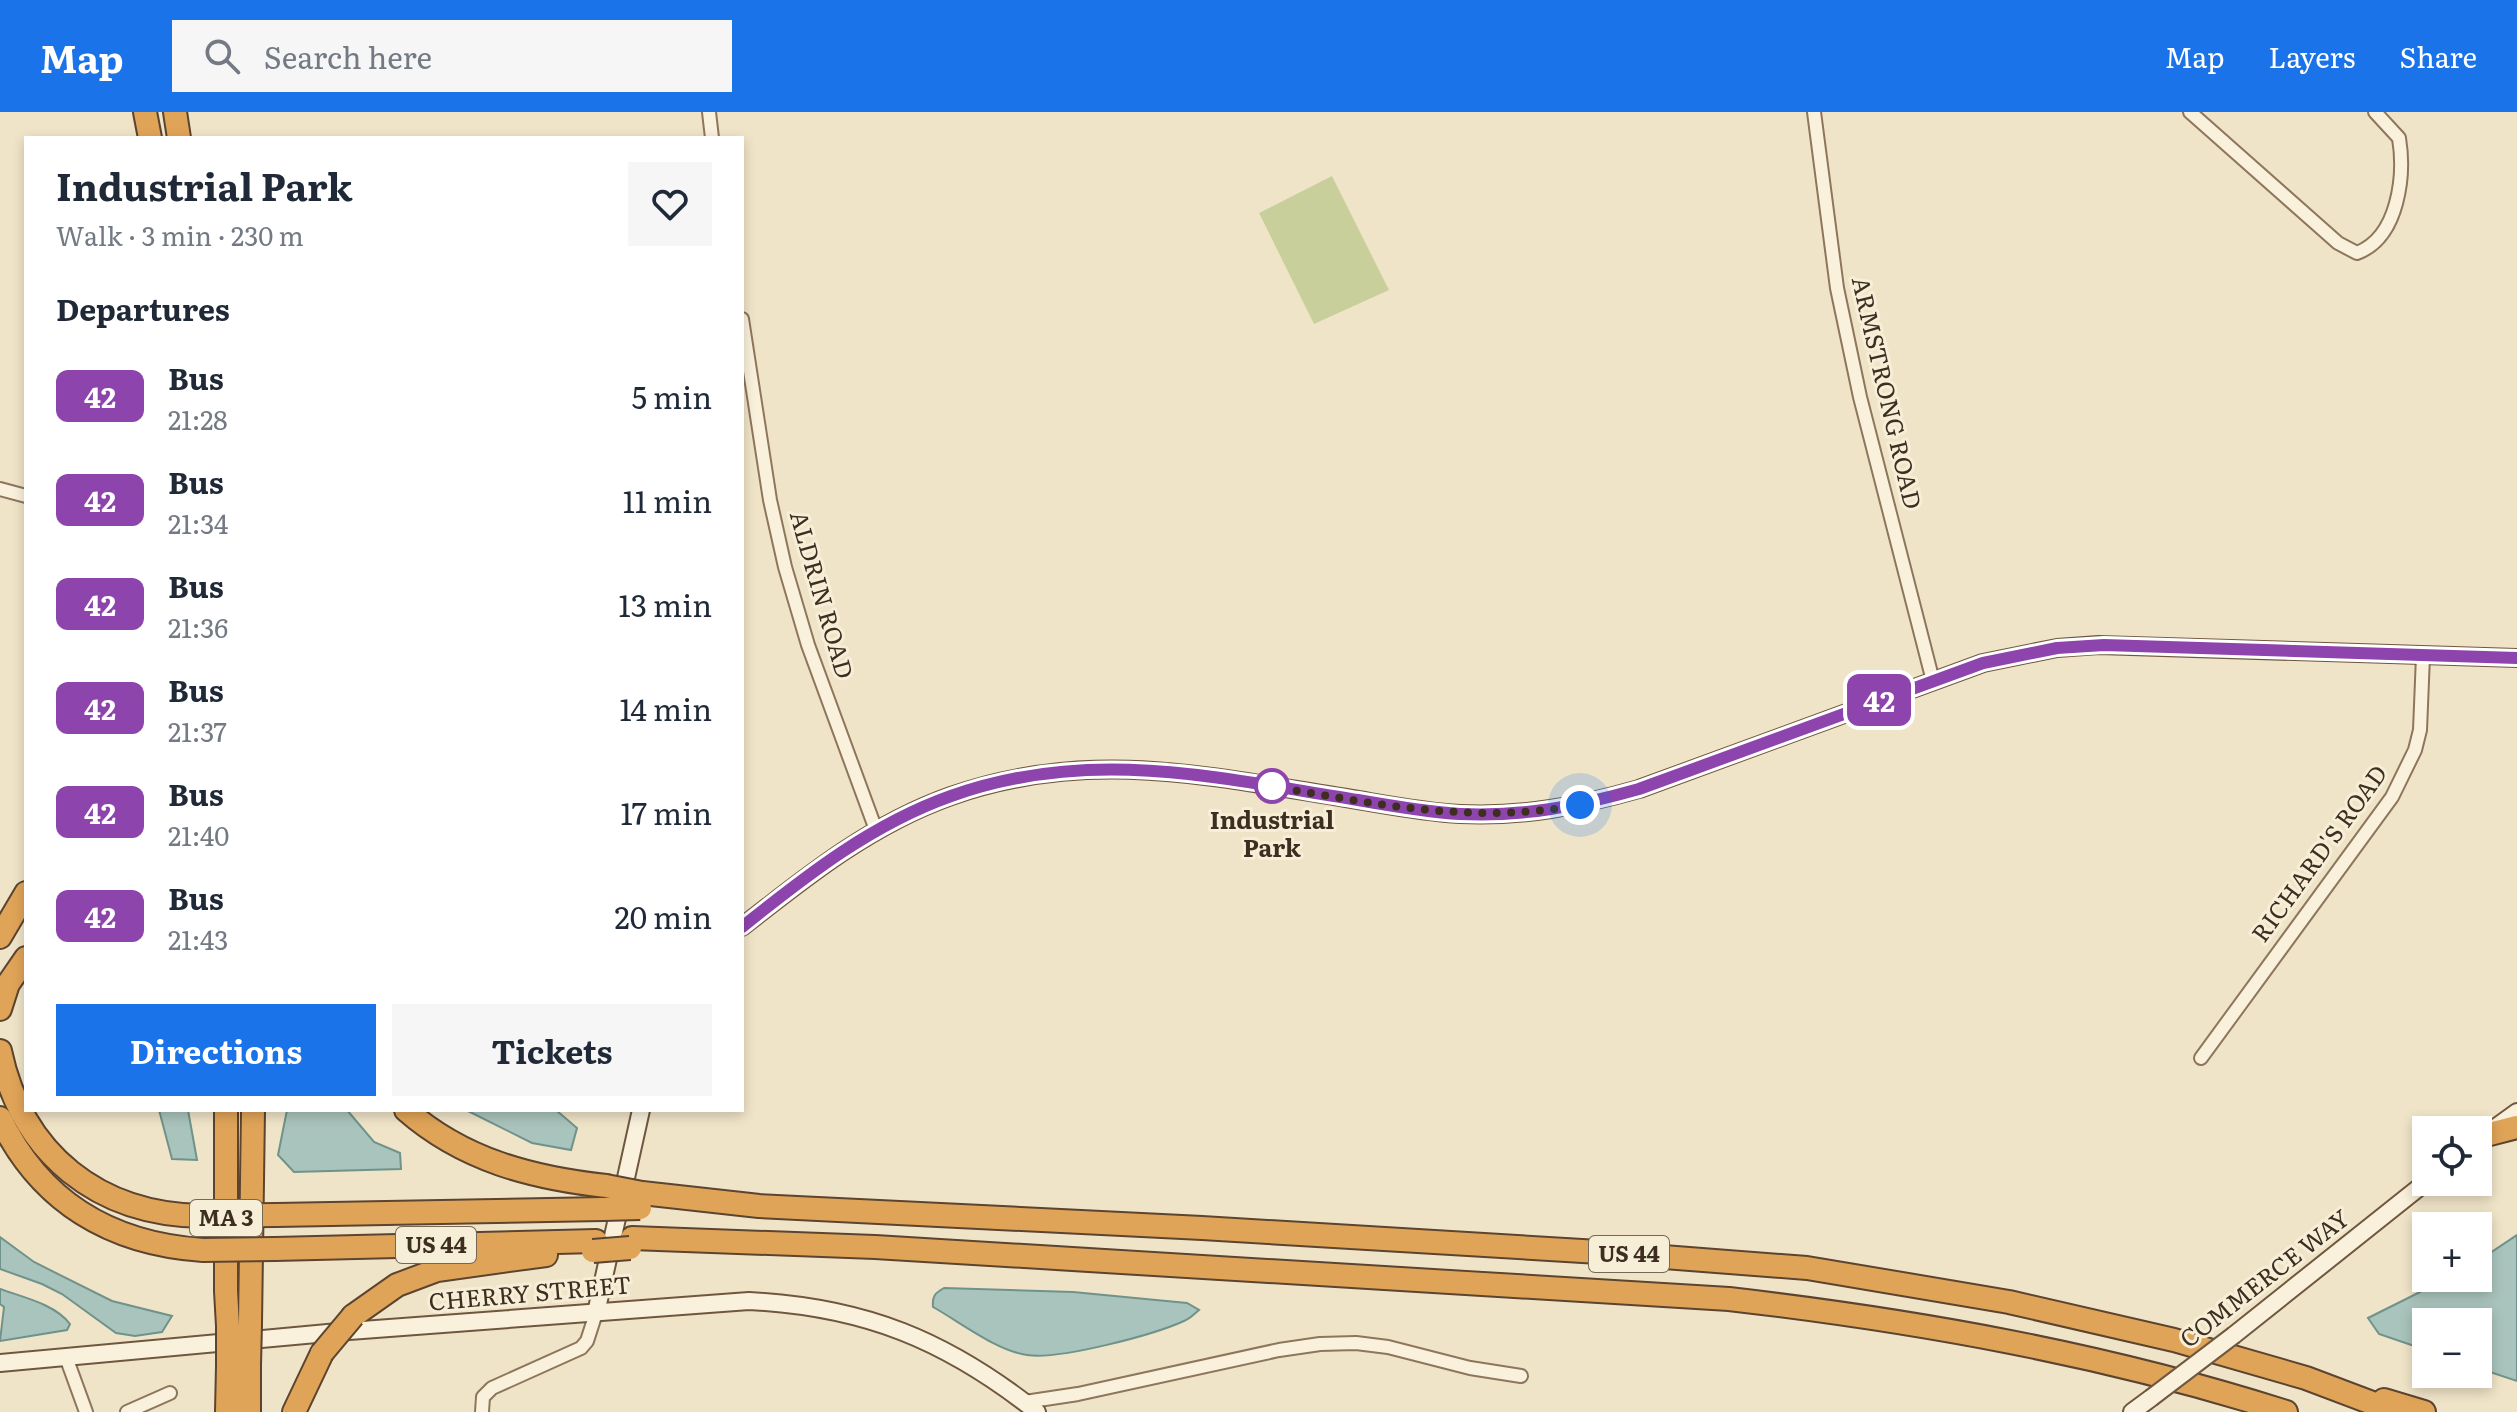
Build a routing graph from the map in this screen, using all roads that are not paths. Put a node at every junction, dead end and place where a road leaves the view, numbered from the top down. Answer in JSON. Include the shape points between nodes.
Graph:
{"nodes":[{"id":1,"x":145,"y":112,"type":"edge"},
{"id":2,"x":175,"y":112,"type":"edge"},
{"id":3,"x":709,"y":112,"type":"edge"},
{"id":4,"x":1814,"y":112,"type":"edge"},
{"id":5,"x":2190,"y":112,"type":"edge"},
{"id":6,"x":2375,"y":112,"type":"edge"},
{"id":7,"x":150,"y":136,"type":"edge"},
{"id":8,"x":179,"y":136,"type":"edge"},
{"id":9,"x":712,"y":136,"type":"edge"},
{"id":10,"x":744,"y":332,"type":"edge"},
{"id":11,"x":0,"y":489,"type":"edge"},
{"id":12,"x":24,"y":495,"type":"edge"},
{"id":13,"x":2423,"y":656,"type":"junction"},
{"id":14,"x":2517,"y":658,"type":"edge"},
{"id":15,"x":1933,"y":681,"type":"junction"},
{"id":16,"x":876,"y":830,"type":"junction"},
{"id":17,"x":24,"y":896,"type":"edge"},
{"id":18,"x":744,"y":925,"type":"edge"},
{"id":19,"x":0,"y":937,"type":"edge"},
{"id":20,"x":24,"y":961,"type":"edge"},
{"id":21,"x":0,"y":1009,"type":"edge"},
{"id":22,"x":0,"y":1051,"type":"edge"},
{"id":23,"x":2201,"y":1058,"type":"dead end"},
{"id":24,"x":226,"y":1112,"type":"edge"},
{"id":25,"x":253,"y":1112,"type":"edge"},
{"id":26,"x":409,"y":1112,"type":"edge"},
{"id":27,"x":641,"y":1112,"type":"edge"},
{"id":28,"x":2517,"y":1112,"type":"edge"},
{"id":29,"x":0,"y":1118,"type":"edge"},
{"id":30,"x":2517,"y":1127,"type":"edge"},
{"id":31,"x":2492,"y":1131,"type":"edge"},
{"id":32,"x":2492,"y":1135,"type":"edge"},
{"id":33,"x":2412,"y":1193,"type":"edge"},
{"id":34,"x":641,"y":1200,"type":"junction"},
{"id":35,"x":595,"y":1246,"type":"junction"},
{"id":36,"x":596,"y":1313,"type":"junction"},
{"id":37,"x":239,"y":1324,"type":"junction"},
{"id":38,"x":66,"y":1357,"type":"junction"},
{"id":39,"x":0,"y":1363,"type":"edge"},
{"id":40,"x":238,"y":1365,"type":"junction"},
{"id":41,"x":1521,"y":1376,"type":"dead end"},
{"id":42,"x":2203,"y":1386,"type":"junction"},
{"id":43,"x":2332,"y":1388,"type":"junction"},
{"id":44,"x":170,"y":1393,"type":"dead end"},
{"id":45,"x":1031,"y":1407,"type":"edge"},
{"id":46,"x":86,"y":1412,"type":"edge"},
{"id":47,"x":127,"y":1412,"type":"edge"},
{"id":48,"x":227,"y":1412,"type":"edge"},
{"id":49,"x":249,"y":1412,"type":"edge"},
{"id":50,"x":294,"y":1412,"type":"edge"},
{"id":51,"x":482,"y":1412,"type":"edge"},
{"id":52,"x":2132,"y":1412,"type":"edge"},
{"id":53,"x":2266,"y":1412,"type":"edge"},
{"id":54,"x":2286,"y":1412,"type":"edge"},
{"id":55,"x":2396,"y":1412,"type":"edge"},
{"id":56,"x":2424,"y":1412,"type":"edge"}],
"edges":[{"from":1,"to":7,"type":"highway"},
{"from":2,"to":8,"type":"highway"},
{"from":3,"to":9,"type":"street"},
{"from":4,"to":15,"type":"street","name":"ARMSTRONG ROAD","via":[[1837,288]]},
{"from":5,"to":6,"type":"street","via":[[2338,243],[2357,253],[2378,237],[2394,209],[2399,182],[2399,141]]},
{"from":10,"to":16,"type":"street","name":"ALDRIN ROAD","via":[[785,567]]},
{"from":11,"to":12,"type":"street"},
{"from":13,"to":14,"type":"street"},
{"from":13,"to":15,"type":"street","via":[[2086,644],[1983,663]]},
{"from":13,"to":23,"type":"street","name":"RICHARD'S ROAD","via":[[2418,738],[2407,770]]},
{"from":15,"to":16,"type":"street","via":[[1639,789],[1548,811],[1427,811],[1186,772],[1099,768],[983,786]]},
{"from":16,"to":18,"type":"street"},
{"from":17,"to":19,"type":"highway"},
{"from":20,"to":21,"type":"highway","via":[[8,984]]},
{"from":22,"to":34,"type":"highway","bridge":true,"via":[[26,1122],[50,1154],[101,1194],[132,1207],[172,1215],[276,1215],[603,1209]]},
{"from":24,"to":37,"type":"highway","number":"MA 3","via":[[226,1291]]},
{"from":25,"to":37,"type":"highway","number":"MA 3"},
{"from":26,"to":34,"type":"highway","bridge":true,"via":[[487,1160],[522,1173],[606,1186]]},
{"from":27,"to":36,"type":"street"},
{"from":28,"to":31,"type":"street"},
{"from":29,"to":35,"type":"highway","number":"US 44","bridge":true,"via":[[22,1157],[54,1192],[106,1228],[146,1242],[203,1250]]},
{"from":30,"to":32,"type":"highway"},
{"from":33,"to":52,"type":"street","name":"COMMERCE WAY","bridge":true},
{"from":34,"to":43,"type":"highway","number":"US 44","via":[[1202,1228],[1807,1268],[2024,1305],[2174,1340]]},
{"from":35,"to":42,"type":"highway","number":"US 44","bridge":true,"via":[[700,1239],[875,1247],[1729,1299],[1953,1329]]},
{"from":35,"to":50,"type":"highway","bridge":true,"via":[[470,1263],[397,1285],[353,1316],[322,1353]]},
{"from":36,"to":38,"type":"street","name":"CHERRY STREET"},
{"from":36,"to":45,"type":"street","name":"CHERRY STREET","via":[[749,1301],[831,1310],[879,1322],[938,1347],[986,1373]]},
{"from":36,"to":51,"type":"street","via":[[581,1348],[492,1388],[483,1397]]},
{"from":37,"to":40,"type":"highway","number":"MA 3","bridge":true},
{"from":38,"to":39,"type":"street","name":"CHERRY STREET"},
{"from":38,"to":46,"type":"street"},
{"from":40,"to":48,"type":"highway","number":"MA 3"},
{"from":40,"to":49,"type":"highway","number":"MA 3"},
{"from":41,"to":45,"type":"street","via":[[1388,1347],[1320,1344]]},
{"from":42,"to":53,"type":"highway"},
{"from":42,"to":54,"type":"highway","number":"US 44"},
{"from":43,"to":55,"type":"highway","number":"US 44"},
{"from":43,"to":56,"type":"highway"},
{"from":44,"to":47,"type":"street"}]}
